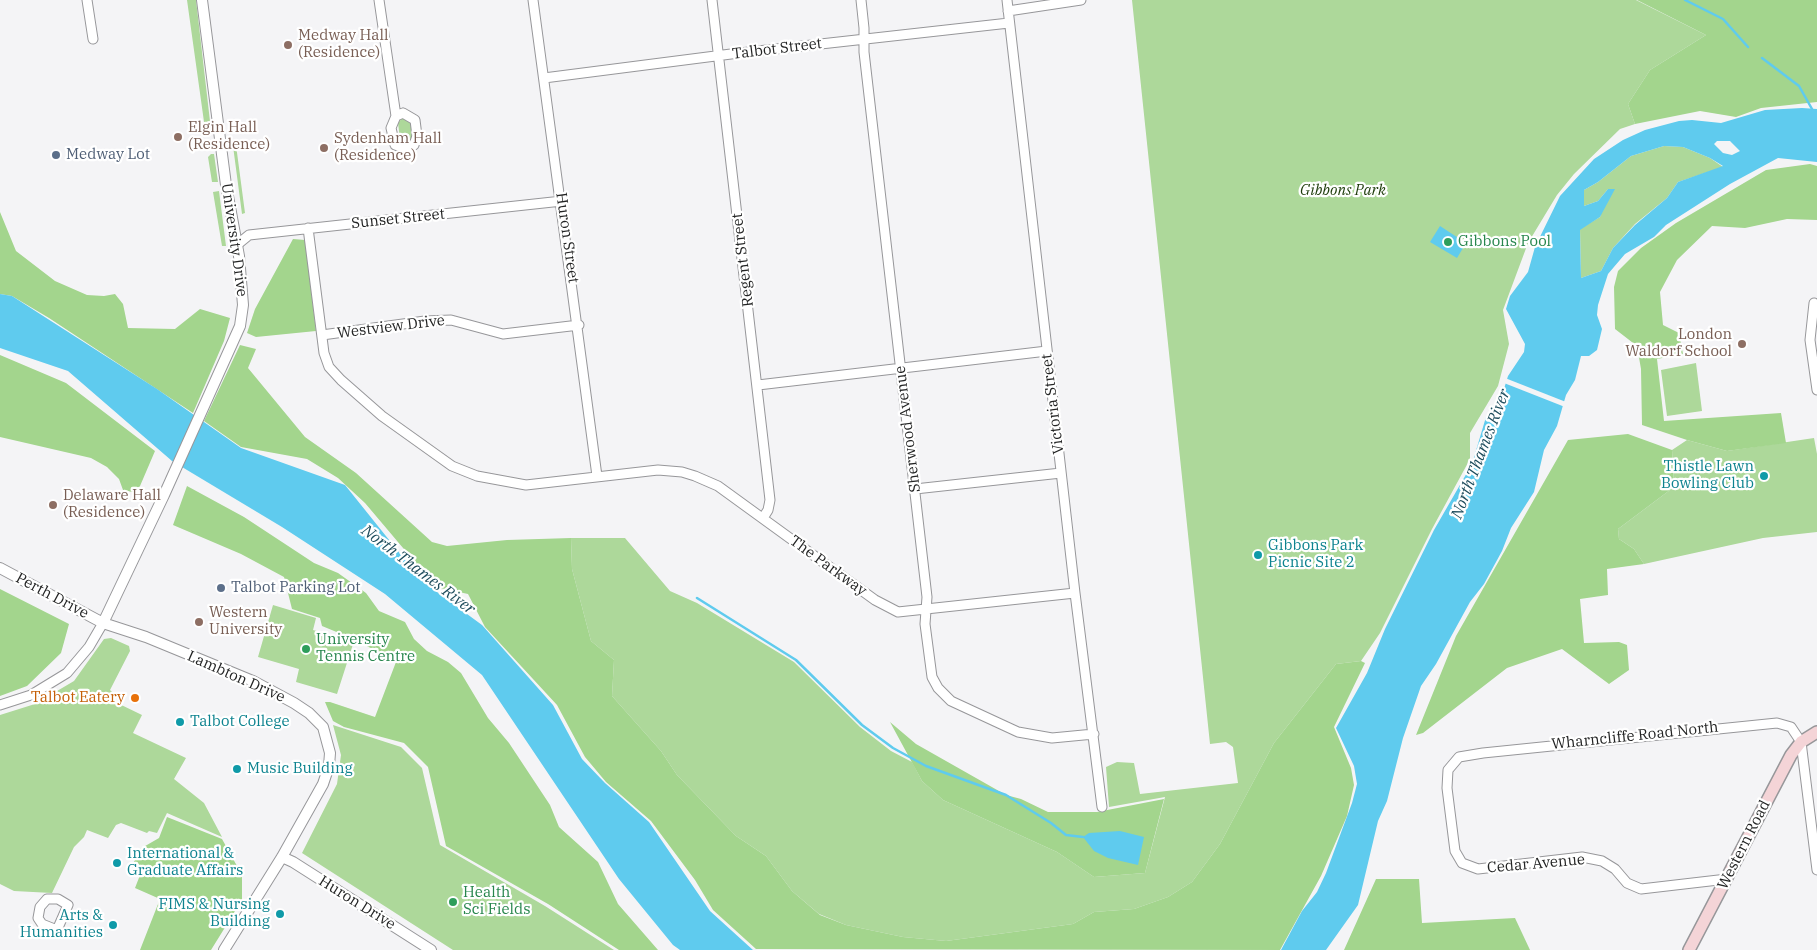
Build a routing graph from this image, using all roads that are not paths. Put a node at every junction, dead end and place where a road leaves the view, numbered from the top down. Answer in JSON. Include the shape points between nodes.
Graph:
{"nodes":[{"id":1,"x":87,"y":0,"type":"edge"},
{"id":2,"x":202,"y":0,"type":"edge"},
{"id":3,"x":379,"y":0,"type":"edge"},
{"id":4,"x":533,"y":0,"type":"edge"},
{"id":5,"x":712,"y":0,"type":"edge"},
{"id":6,"x":861,"y":0,"type":"edge"},
{"id":7,"x":1007,"y":0,"type":"edge"},
{"id":8,"x":1081,"y":0,"type":"edge"},
{"id":9,"x":1008,"y":11,"type":"junction"},
{"id":10,"x":1010,"y":23,"type":"junction"},
{"id":11,"x":93,"y":39,"type":"dead end"},
{"id":12,"x":864,"y":39,"type":"junction"},
{"id":13,"x":719,"y":55,"type":"junction"},
{"id":14,"x":544,"y":78,"type":"junction"},
{"id":15,"x":396,"y":116,"type":"dead end"},
{"id":16,"x":562,"y":201,"type":"junction"},
{"id":17,"x":308,"y":228,"type":"junction"},
{"id":18,"x":238,"y":244,"type":"junction"},
{"id":19,"x":1814,"y":303,"type":"dead end"},
{"id":20,"x":579,"y":325,"type":"junction"},
{"id":21,"x":322,"y":335,"type":"junction"},
{"id":22,"x":1047,"y":351,"type":"junction"},
{"id":23,"x":901,"y":368,"type":"junction"},
{"id":24,"x":758,"y":385,"type":"junction"},
{"id":25,"x":1817,"y":390,"type":"edge"},
{"id":26,"x":1061,"y":473,"type":"junction"},
{"id":27,"x":596,"y":476,"type":"junction"},
{"id":28,"x":915,"y":489,"type":"junction"},
{"id":29,"x":763,"y":518,"type":"junction"},
{"id":30,"x":0,"y":568,"type":"edge"},
{"id":31,"x":1075,"y":593,"type":"junction"},
{"id":32,"x":926,"y":610,"type":"junction"},
{"id":33,"x":103,"y":623,"type":"junction"},
{"id":34,"x":0,"y":705,"type":"edge"},
{"id":35,"x":1817,"y":732,"type":"edge"},
{"id":36,"x":1094,"y":734,"type":"junction"},
{"id":37,"x":1801,"y":742,"type":"junction"},
{"id":38,"x":1448,"y":770,"type":"joint"},
{"id":39,"x":1102,"y":807,"type":"dead end"},
{"id":40,"x":282,"y":857,"type":"junction"},
{"id":41,"x":1817,"y":870,"type":"edge"},
{"id":42,"x":1727,"y":879,"type":"junction"},
{"id":43,"x":224,"y":950,"type":"edge"},
{"id":44,"x":431,"y":950,"type":"edge"},
{"id":45,"x":1689,"y":950,"type":"edge"}],
"edges":[{"from":1,"to":11,"type":"street"},
{"from":2,"to":18,"type":"street","name":"University Drive","via":[[226,185]]},
{"from":3,"to":15,"type":"street"},
{"from":4,"to":14,"type":"street","name":"Huron Street"},
{"from":5,"to":13,"type":"street","name":"Regent Street"},
{"from":6,"to":12,"type":"street","name":"Sherwood Avenue"},
{"from":7,"to":9,"type":"street","name":"Victoria Street"},
{"from":8,"to":9,"type":"street"},
{"from":9,"to":10,"type":"street","name":"Victoria Street"},
{"from":10,"to":12,"type":"street","name":"Talbot Street"},
{"from":10,"to":22,"type":"street","name":"Victoria Street"},
{"from":12,"to":13,"type":"street","name":"Talbot Street"},
{"from":12,"to":23,"type":"street","name":"Sherwood Avenue"},
{"from":13,"to":14,"type":"street","name":"Talbot Street"},
{"from":13,"to":24,"type":"street","name":"Regent Street"},
{"from":14,"to":16,"type":"street","name":"Huron Street"},
{"from":16,"to":17,"type":"street","name":"Sunset Street"},
{"from":16,"to":20,"type":"street","name":"Huron Street"},
{"from":17,"to":18,"type":"street","name":"Sunset Street","via":[[249,236]]},
{"from":17,"to":21,"type":"street"},
{"from":18,"to":33,"type":"street","name":"University Drive","via":[[244,305],[240,326]]},
{"from":19,"to":25,"type":"street","via":[[1810,340]]},
{"from":20,"to":21,"type":"street","name":"Westview Drive","via":[[502,334],[451,320],[424,321]]},
{"from":20,"to":27,"type":"street","name":"Huron Street"},
{"from":21,"to":27,"type":"street","name":"The Parkway","via":[[327,362],[341,380],[382,416],[452,466],[477,476],[526,485]]},
{"from":22,"to":23,"type":"street"},
{"from":22,"to":26,"type":"street","name":"Victoria Street"},
{"from":23,"to":24,"type":"street"},
{"from":23,"to":28,"type":"street","name":"Sherwood Avenue"},
{"from":24,"to":29,"type":"street","name":"Regent Street","via":[[770,500]]},
{"from":26,"to":28,"type":"street"},
{"from":26,"to":31,"type":"street","name":"Victoria Street"},
{"from":27,"to":29,"type":"street","name":"The Parkway","via":[[658,470],[682,472],[718,486]]},
{"from":28,"to":32,"type":"street","name":"Sherwood Avenue"},
{"from":29,"to":32,"type":"street","name":"The Parkway","via":[[887,608],[903,612]]},
{"from":30,"to":33,"type":"street","name":"Perth Drive"},
{"from":31,"to":32,"type":"street","name":"The Parkway"},
{"from":31,"to":36,"type":"street","name":"Victoria Street"},
{"from":32,"to":36,"type":"street","name":"Sherwood Avenue","via":[[932,677],[951,701],[1018,732],[1052,738]]},
{"from":33,"to":34,"type":"street","via":[[84,654],[67,673],[31,695]]},
{"from":33,"to":40,"type":"street","name":"Lambton Drive","via":[[253,681],[294,703],[323,727],[330,753],[329,766],[323,784]]},
{"from":35,"to":37,"type":"main road"},
{"from":36,"to":39,"type":"street","name":"Victoria Street"},
{"from":37,"to":38,"type":"street","name":"Wharncliffe Road North","via":[[1791,727],[1777,723],[1741,725],[1483,753],[1459,757]]},
{"from":37,"to":41,"type":"street"},
{"from":37,"to":42,"type":"main road","name":"Western Road","via":[[1791,755]]},
{"from":38,"to":42,"type":"street","name":"Cedar Avenue","via":[[1447,788],[1455,851],[1462,863],[1478,869],[1582,857],[1602,861],[1616,869],[1627,883],[1641,889]]},
{"from":40,"to":43,"type":"street","name":"Lambton Drive"},
{"from":40,"to":44,"type":"street","name":"Huron Drive"},
{"from":42,"to":45,"type":"main road","name":"Western Road"}]}
